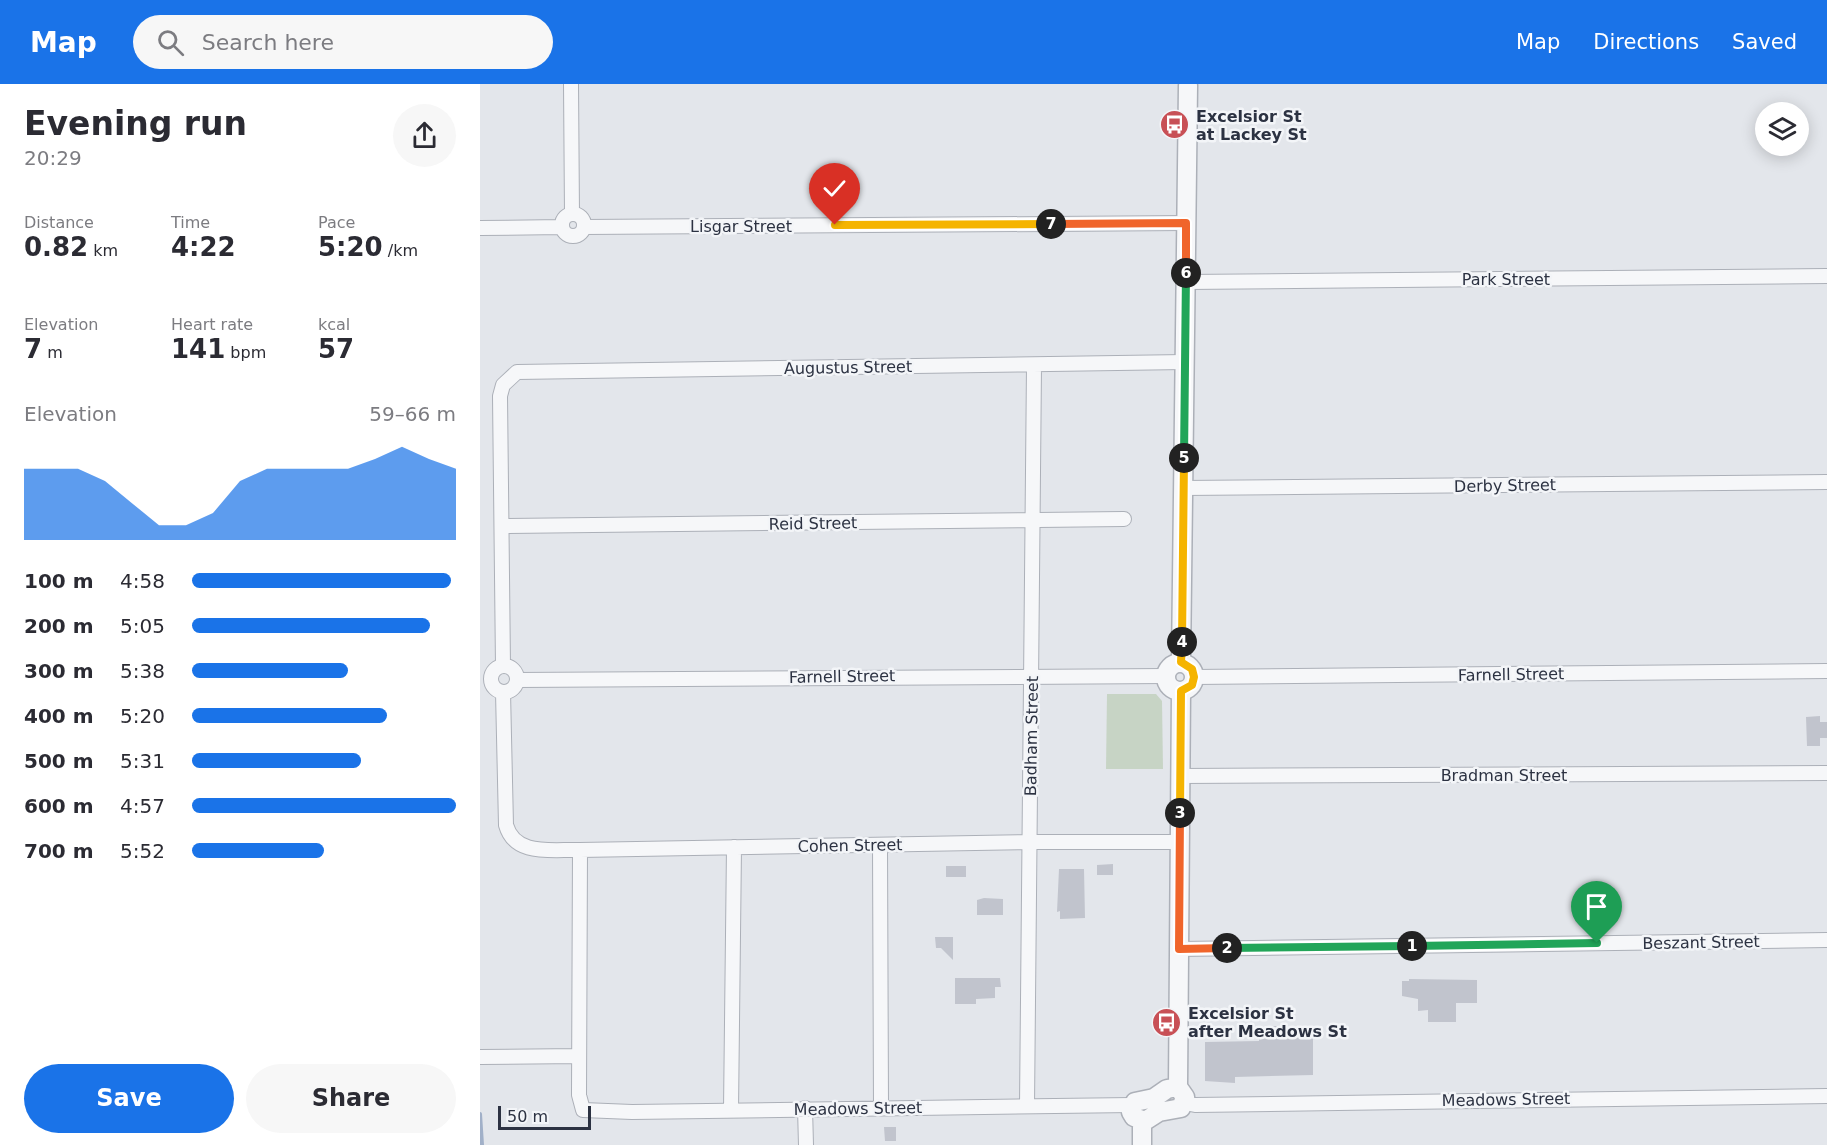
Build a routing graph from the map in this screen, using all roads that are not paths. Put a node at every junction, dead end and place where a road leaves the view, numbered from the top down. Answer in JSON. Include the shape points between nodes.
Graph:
{"nodes":[{"id":1,"x":571,"y":84,"type":"edge"},
{"id":2,"x":1188,"y":85,"type":"edge"},
{"id":3,"x":572,"y":214,"type":"junction"},
{"id":4,"x":1186,"y":223,"type":"junction"},
{"id":5,"x":562,"y":227,"type":"junction"},
{"id":6,"x":584,"y":227,"type":"junction"},
{"id":7,"x":480,"y":228,"type":"edge"},
{"id":8,"x":1827,"y":276,"type":"edge"},
{"id":9,"x":1186,"y":282,"type":"junction"},
{"id":10,"x":1185,"y":362,"type":"junction"},
{"id":11,"x":1034,"y":366,"type":"junction"},
{"id":12,"x":1827,"y":482,"type":"edge"},
{"id":13,"x":1183,"y":488,"type":"junction"},
{"id":14,"x":1124,"y":519,"type":"dead end"},
{"id":15,"x":1032,"y":521,"type":"junction"},
{"id":16,"x":502,"y":526,"type":"junction"},
{"id":17,"x":1181,"y":662,"type":"junction"},
{"id":18,"x":503,"y":666,"type":"junction"},
{"id":19,"x":1827,"y":671,"type":"edge"},
{"id":20,"x":1031,"y":675,"type":"junction"},
{"id":21,"x":1166,"y":676,"type":"junction"},
{"id":22,"x":1194,"y":677,"type":"junction"},
{"id":23,"x":486,"y":680,"type":"edge"},
{"id":24,"x":518,"y":680,"type":"junction"},
{"id":25,"x":1181,"y":691,"type":"junction"},
{"id":26,"x":503,"y":692,"type":"junction"},
{"id":27,"x":1827,"y":773,"type":"edge"},
{"id":28,"x":1181,"y":776,"type":"junction"},
{"id":29,"x":1029,"y":842,"type":"junction"},
{"id":30,"x":1179,"y":842,"type":"junction"},
{"id":31,"x":880,"y":845,"type":"junction"},
{"id":32,"x":734,"y":847,"type":"junction"},
{"id":33,"x":580,"y":850,"type":"junction"},
{"id":34,"x":1827,"y":940,"type":"edge"},
{"id":35,"x":1179,"y":949,"type":"junction"},
{"id":36,"x":579,"y":1056,"type":"junction"},
{"id":37,"x":480,"y":1057,"type":"edge"},
{"id":38,"x":1181,"y":1095,"type":"junction"},
{"id":39,"x":1827,"y":1096,"type":"edge"},
{"id":40,"x":1027,"y":1106,"type":"junction"},
{"id":41,"x":881,"y":1107,"type":"junction"},
{"id":42,"x":806,"y":1108,"type":"junction"},
{"id":43,"x":731,"y":1110,"type":"junction"},
{"id":44,"x":1137,"y":1113,"type":"junction"},
{"id":45,"x":806,"y":1145,"type":"edge"},
{"id":46,"x":1142,"y":1145,"type":"edge"}],
"edges":[{"from":1,"to":3,"type":"street"},
{"from":2,"to":4,"type":"street"},
{"from":3,"to":5,"type":"street","via":[[563,220]]},
{"from":3,"to":6,"type":"street","via":[[581,217]]},
{"from":4,"to":6,"type":"street","name":"Lisgar Street"},
{"from":4,"to":9,"type":"street"},
{"from":5,"to":6,"type":"street","via":[[573,236]]},
{"from":5,"to":7,"type":"street"},
{"from":8,"to":9,"type":"street","name":"Park Street"},
{"from":9,"to":10,"type":"street"},
{"from":10,"to":11,"type":"street","name":"Augustus Street"},
{"from":10,"to":13,"type":"street"},
{"from":11,"to":15,"type":"street","name":"Badham Street"},
{"from":11,"to":16,"type":"street","name":"Augustus Street","via":[[531,370],[512,375],[500,396]]},
{"from":12,"to":13,"type":"street","name":"Derby Street"},
{"from":13,"to":17,"type":"street"},
{"from":14,"to":15,"type":"street","name":"Reid Street"},
{"from":15,"to":16,"type":"street","name":"Reid Street"},
{"from":15,"to":20,"type":"street","name":"Badham Street"},
{"from":16,"to":18,"type":"street"},
{"from":17,"to":21,"type":"street","via":[[1173,664]]},
{"from":17,"to":22,"type":"street","via":[[1192,669]]},
{"from":18,"to":23,"type":"street"},
{"from":18,"to":24,"type":"street","via":[[512,668]]},
{"from":19,"to":22,"type":"street","name":"Farnell Street"},
{"from":20,"to":21,"type":"street","name":"Farnell Street"},
{"from":20,"to":24,"type":"street","name":"Farnell Street"},
{"from":20,"to":29,"type":"street","name":"Badham Street"},
{"from":21,"to":25,"type":"street","via":[[1172,688]]},
{"from":22,"to":25,"type":"street","via":[[1192,685]]},
{"from":23,"to":26,"type":"street"},
{"from":24,"to":26,"type":"street"},
{"from":25,"to":28,"type":"street"},
{"from":26,"to":33,"type":"street","name":"Cohen Street","via":[[509,836],[520,846]]},
{"from":27,"to":28,"type":"street","name":"Bradman Street"},
{"from":28,"to":30,"type":"street"},
{"from":29,"to":30,"type":"street","name":"Cohen Street"},
{"from":29,"to":31,"type":"street","name":"Cohen Street"},
{"from":29,"to":40,"type":"street","name":"Badham Street"},
{"from":30,"to":35,"type":"street"},
{"from":31,"to":32,"type":"street","name":"Cohen Street"},
{"from":31,"to":41,"type":"street"},
{"from":32,"to":33,"type":"street","name":"Cohen Street"},
{"from":32,"to":43,"type":"street"},
{"from":33,"to":36,"type":"street"},
{"from":34,"to":35,"type":"street","name":"Beszant Street"},
{"from":35,"to":38,"type":"street"},
{"from":36,"to":37,"type":"street"},
{"from":36,"to":43,"type":"street","name":"Meadows Street","via":[[579,1103],[583,1110]]},
{"from":38,"to":39,"type":"street","name":"Meadows Street","via":[[1195,1105]]},
{"from":38,"to":44,"type":"street","via":[[1167,1089],[1154,1098],[1137,1100]]},
{"from":40,"to":41,"type":"street","name":"Meadows Street"},
{"from":40,"to":44,"type":"street","name":"Meadows Street"},
{"from":41,"to":42,"type":"street","name":"Meadows Street"},
{"from":42,"to":43,"type":"street","name":"Meadows Street"},
{"from":42,"to":45,"type":"street"},
{"from":44,"to":46,"type":"street"}]}
